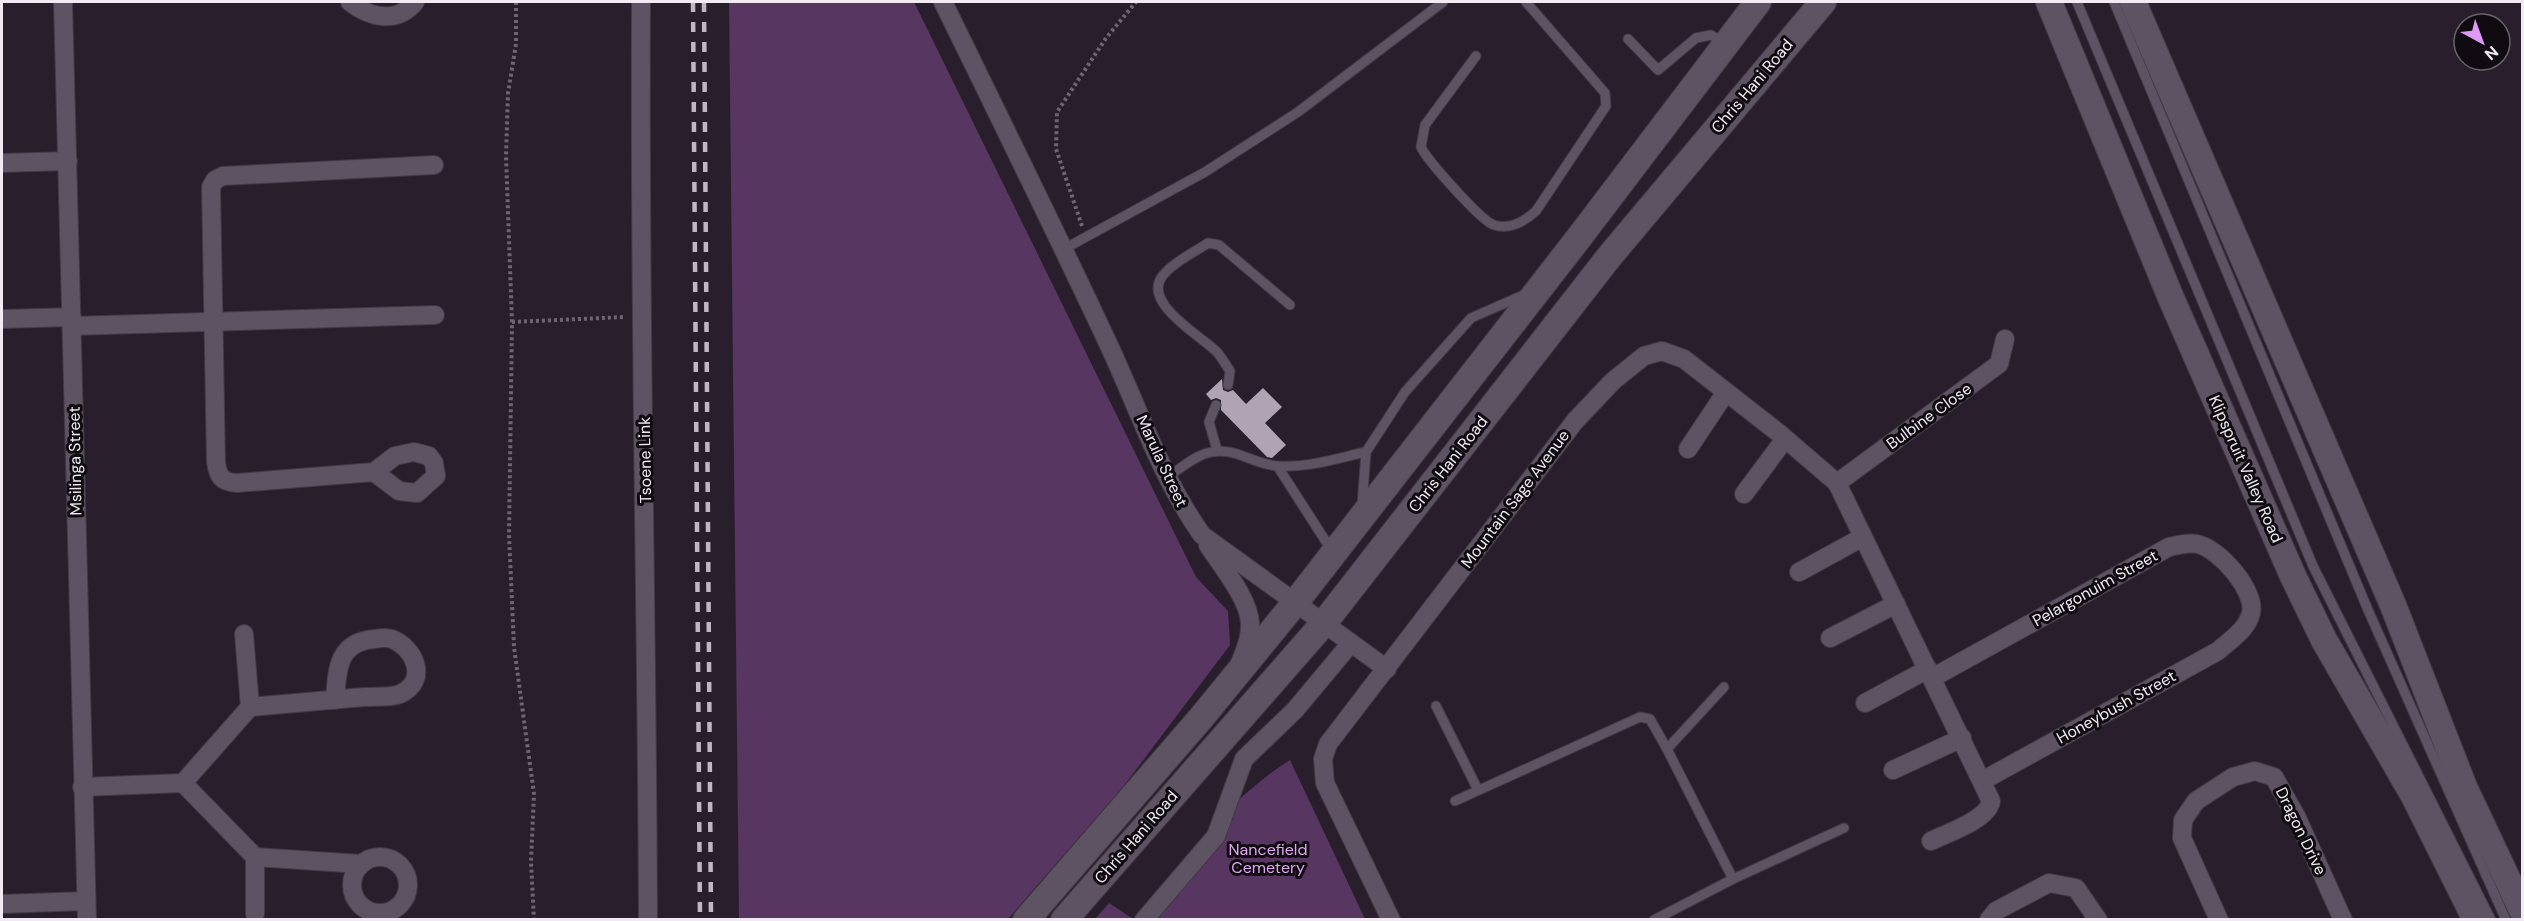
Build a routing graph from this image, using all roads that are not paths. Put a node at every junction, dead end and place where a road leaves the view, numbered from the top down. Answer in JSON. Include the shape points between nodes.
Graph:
{"nodes":[{"id":1,"x":63,"y":2,"type":"edge"},
{"id":2,"x":350,"y":2,"type":"edge"},
{"id":3,"x":415,"y":2,"type":"edge"},
{"id":4,"x":641,"y":2,"type":"edge"},
{"id":5,"x":943,"y":2,"type":"edge"},
{"id":6,"x":1443,"y":2,"type":"edge"},
{"id":7,"x":1526,"y":2,"type":"edge"},
{"id":8,"x":1758,"y":2,"type":"edge"},
{"id":9,"x":1822,"y":2,"type":"edge"},
{"id":10,"x":2049,"y":2,"type":"edge"},
{"id":11,"x":2077,"y":2,"type":"edge"},
{"id":12,"x":2114,"y":2,"type":"edge"},
{"id":13,"x":2133,"y":2,"type":"edge"},
{"id":14,"x":1628,"y":39,"type":"dead end"},
{"id":15,"x":1726,"y":44,"type":"junction"},
{"id":16,"x":1476,"y":56,"type":"dead end"},
{"id":17,"x":68,"y":161,"type":"junction"},
{"id":18,"x":2,"y":163,"type":"edge"},
{"id":19,"x":434,"y":165,"type":"dead end"},
{"id":20,"x":1064,"y":249,"type":"junction"},
{"id":21,"x":1537,"y":290,"type":"junction"},
{"id":22,"x":1290,"y":305,"type":"dead end"},
{"id":23,"x":435,"y":315,"type":"dead end"},
{"id":24,"x":2,"y":319,"type":"edge"},
{"id":25,"x":72,"y":322,"type":"junction"},
{"id":26,"x":214,"y":322,"type":"junction"},
{"id":27,"x":2005,"y":339,"type":"dead end"},
{"id":28,"x":1228,"y":385,"type":"dead end"},
{"id":29,"x":1726,"y":392,"type":"junction"},
{"id":30,"x":1216,"y":405,"type":"dead end"},
{"id":31,"x":1785,"y":439,"type":"junction"},
{"id":32,"x":1688,"y":449,"type":"dead end"},
{"id":33,"x":1217,"y":450,"type":"junction"},
{"id":34,"x":1366,"y":452,"type":"junction"},
{"id":35,"x":1278,"y":466,"type":"junction"},
{"id":36,"x":374,"y":472,"type":"dead end"},
{"id":37,"x":1168,"y":477,"type":"junction"},
{"id":38,"x":1837,"y":483,"type":"junction"},
{"id":39,"x":1744,"y":494,"type":"dead end"},
{"id":40,"x":1362,"y":516,"type":"junction"},
{"id":41,"x":1202,"y":535,"type":"junction"},
{"id":42,"x":1863,"y":537,"type":"junction"},
{"id":43,"x":1333,"y":553,"type":"junction"},
{"id":44,"x":1798,"y":572,"type":"dead end"},
{"id":45,"x":1295,"y":603,"type":"junction"},
{"id":46,"x":1896,"y":604,"type":"junction"},
{"id":47,"x":1324,"y":623,"type":"junction"},
{"id":48,"x":2245,"y":627,"type":"joint"},
{"id":49,"x":244,"y":634,"type":"dead end"},
{"id":50,"x":1830,"y":638,"type":"dead end"},
{"id":51,"x":1351,"y":643,"type":"junction"},
{"id":52,"x":1387,"y":669,"type":"junction"},
{"id":53,"x":1237,"y":674,"type":"junction"},
{"id":54,"x":1930,"y":674,"type":"junction"},
{"id":55,"x":1724,"y":687,"type":"dead end"},
{"id":56,"x":335,"y":700,"type":"junction"},
{"id":57,"x":1864,"y":703,"type":"dead end"},
{"id":58,"x":1436,"y":706,"type":"dead end"},
{"id":59,"x":250,"y":707,"type":"junction"},
{"id":60,"x":1962,"y":738,"type":"junction"},
{"id":61,"x":1667,"y":749,"type":"junction"},
{"id":62,"x":1893,"y":770,"type":"dead end"},
{"id":63,"x":1982,"y":780,"type":"junction"},
{"id":64,"x":183,"y":783,"type":"junction"},
{"id":65,"x":82,"y":787,"type":"junction"},
{"id":66,"x":1478,"y":790,"type":"junction"},
{"id":67,"x":1455,"y":801,"type":"dead end"},
{"id":68,"x":1844,"y":828,"type":"dead end"},
{"id":69,"x":1931,"y":841,"type":"dead end"},
{"id":70,"x":255,"y":857,"type":"junction"},
{"id":71,"x":361,"y":864,"type":"dead end"},
{"id":72,"x":1733,"y":879,"type":"junction"},
{"id":73,"x":86,"y":901,"type":"junction"},
{"id":74,"x":2,"y":904,"type":"edge"},
{"id":75,"x":2523,"y":910,"type":"edge"},
{"id":76,"x":255,"y":914,"type":"dead end"},
{"id":77,"x":87,"y":920,"type":"edge"},
{"id":78,"x":648,"y":920,"type":"edge"},
{"id":79,"x":1026,"y":920,"type":"edge"},
{"id":80,"x":1064,"y":920,"type":"edge"},
{"id":81,"x":1144,"y":920,"type":"edge"},
{"id":82,"x":1391,"y":920,"type":"edge"},
{"id":83,"x":1654,"y":920,"type":"edge"},
{"id":84,"x":1989,"y":920,"type":"edge"},
{"id":85,"x":2098,"y":920,"type":"edge"},
{"id":86,"x":2219,"y":920,"type":"edge"},
{"id":87,"x":2343,"y":920,"type":"edge"},
{"id":88,"x":2476,"y":920,"type":"edge"},
{"id":89,"x":2491,"y":920,"type":"edge"},
{"id":90,"x":2506,"y":920,"type":"edge"}],
"edges":[{"from":1,"to":17,"type":"street","name":"Msilinga Street"},
{"from":2,"to":3,"type":"street","via":[[386,17],[402,14]]},
{"from":4,"to":78,"type":"street","name":"Tsoene Link"},
{"from":5,"to":20,"type":"street","name":"Marula Street"},
{"from":6,"to":20,"type":"lane","via":[[1298,112],[1205,172]]},
{"from":7,"to":16,"type":"lane","via":[[1605,93],[1606,106],[1536,211],[1508,227],[1495,226],[1482,217],[1421,147],[1425,125]]},
{"from":8,"to":15,"type":"main road","name":"Chris Hani Road"},
{"from":9,"to":47,"type":"main road","name":"Chris Hani Road","via":[[1609,257]]},
{"from":10,"to":88,"type":"main road","name":"Klipspruit Valley Road","via":[[2171,298],[2293,576],[2324,640],[2414,796]]},
{"from":11,"to":89,"type":"lane","name":"Klipspruit Valley Road","via":[[2313,566]]},
{"from":12,"to":90,"type":"lane","via":[[2368,610]]},
{"from":13,"to":75,"type":"main road","via":[[2388,595],[2464,787]]},
{"from":14,"to":15,"type":"lane","via":[[1658,70],[1700,36],[1711,35]]},
{"from":15,"to":21,"type":"main road","name":"Chris Hani Road"},
{"from":17,"to":18,"type":"street"},
{"from":17,"to":25,"type":"street","name":"Msilinga Street"},
{"from":19,"to":26,"type":"street","via":[[218,177],[211,190]]},
{"from":20,"to":37,"type":"street","name":"Marula Street"},
{"from":21,"to":34,"type":"lane","via":[[1471,318],[1405,392]]},
{"from":21,"to":40,"type":"main road","name":"Chris Hani Road"},
{"from":22,"to":28,"type":"lane","via":[[1219,245],[1208,243],[1165,272],[1158,290],[1162,301],[1216,352],[1230,371]]},
{"from":23,"to":26,"type":"street"},
{"from":24,"to":25,"type":"street"},
{"from":25,"to":26,"type":"street"},
{"from":25,"to":65,"type":"street","name":"Msilinga Street"},
{"from":26,"to":36,"type":"street","via":[[216,462],[222,480],[237,483]]},
{"from":27,"to":38,"type":"street","name":"Bulbine Close","via":[[1999,364]]},
{"from":29,"to":31,"type":"street"},
{"from":29,"to":32,"type":"street"},
{"from":29,"to":52,"type":"street","name":"Mountain Sage Avenue","via":[[1684,359],[1662,351],[1636,361],[1575,421]]},
{"from":30,"to":33,"type":"lane","via":[[1209,422]]},
{"from":31,"to":38,"type":"street"},
{"from":31,"to":39,"type":"street"},
{"from":33,"to":35,"type":"lane"},
{"from":33,"to":37,"type":"lane","via":[[1195,457]]},
{"from":34,"to":35,"type":"lane","via":[[1312,464]]},
{"from":34,"to":40,"type":"lane"},
{"from":35,"to":43,"type":"lane"},
{"from":37,"to":41,"type":"street","name":"Marula Street"},
{"from":38,"to":42,"type":"street"},
{"from":40,"to":43,"type":"main road","name":"Chris Hani Road"},
{"from":41,"to":45,"type":"street","name":"Marula Street"},
{"from":41,"to":53,"type":"street","via":[[1247,607],[1249,639]]},
{"from":42,"to":44,"type":"street"},
{"from":42,"to":46,"type":"street"},
{"from":43,"to":45,"type":"main road","name":"Chris Hani Road"},
{"from":45,"to":47,"type":"street","name":"Marula Street"},
{"from":45,"to":53,"type":"main road","name":"Chris Hani Road"},
{"from":46,"to":50,"type":"street"},
{"from":46,"to":54,"type":"street"},
{"from":47,"to":51,"type":"street"},
{"from":47,"to":80,"type":"main road","name":"Chris Hani Road"},
{"from":48,"to":54,"type":"street","name":"Pelargonuim Street","via":[[2253,603],[2246,589],[2215,553],[2198,544],[2185,544],[2169,547]]},
{"from":48,"to":63,"type":"street","name":"Honeybush Street","via":[[2218,651]]},
{"from":49,"to":59,"type":"street"},
{"from":51,"to":52,"type":"street"},
{"from":51,"to":81,"type":"street","via":[[1295,710],[1244,759],[1216,836]]},
{"from":52,"to":82,"type":"street","name":"Mountain Sage Avenue","via":[[1328,744],[1322,771]]},
{"from":53,"to":79,"type":"main road","name":"Chris Hani Road"},
{"from":54,"to":57,"type":"street","name":"Pelargonuim Street"},
{"from":54,"to":60,"type":"street"},
{"from":55,"to":61,"type":"lane"},
{"from":56,"to":56,"type":"street","via":[[338,665],[348,649],[365,640],[390,638],[413,656],[418,671],[413,685],[400,694]]},
{"from":56,"to":59,"type":"street"},
{"from":58,"to":66,"type":"lane"},
{"from":59,"to":64,"type":"street"},
{"from":60,"to":62,"type":"street"},
{"from":60,"to":63,"type":"street"},
{"from":61,"to":66,"type":"lane","via":[[1650,719],[1640,717]]},
{"from":61,"to":72,"type":"lane"},
{"from":63,"to":69,"type":"street","via":[[1991,801],[1990,809]]},
{"from":64,"to":65,"type":"street"},
{"from":64,"to":70,"type":"street"},
{"from":65,"to":73,"type":"street","name":"Msilinga Street"},
{"from":66,"to":67,"type":"lane"},
{"from":68,"to":72,"type":"lane"},
{"from":70,"to":71,"type":"street"},
{"from":70,"to":76,"type":"street"},
{"from":72,"to":83,"type":"lane"},
{"from":73,"to":74,"type":"street"},
{"from":73,"to":77,"type":"street","name":"Msilinga Street"},
{"from":84,"to":85,"type":"street","via":[[1996,911],[2049,883],[2076,888]]},
{"from":86,"to":87,"type":"street","name":"Dragon Drive","via":[[2182,838],[2183,820],[2196,801],[2233,777],[2255,771],[2274,777]]}]}
